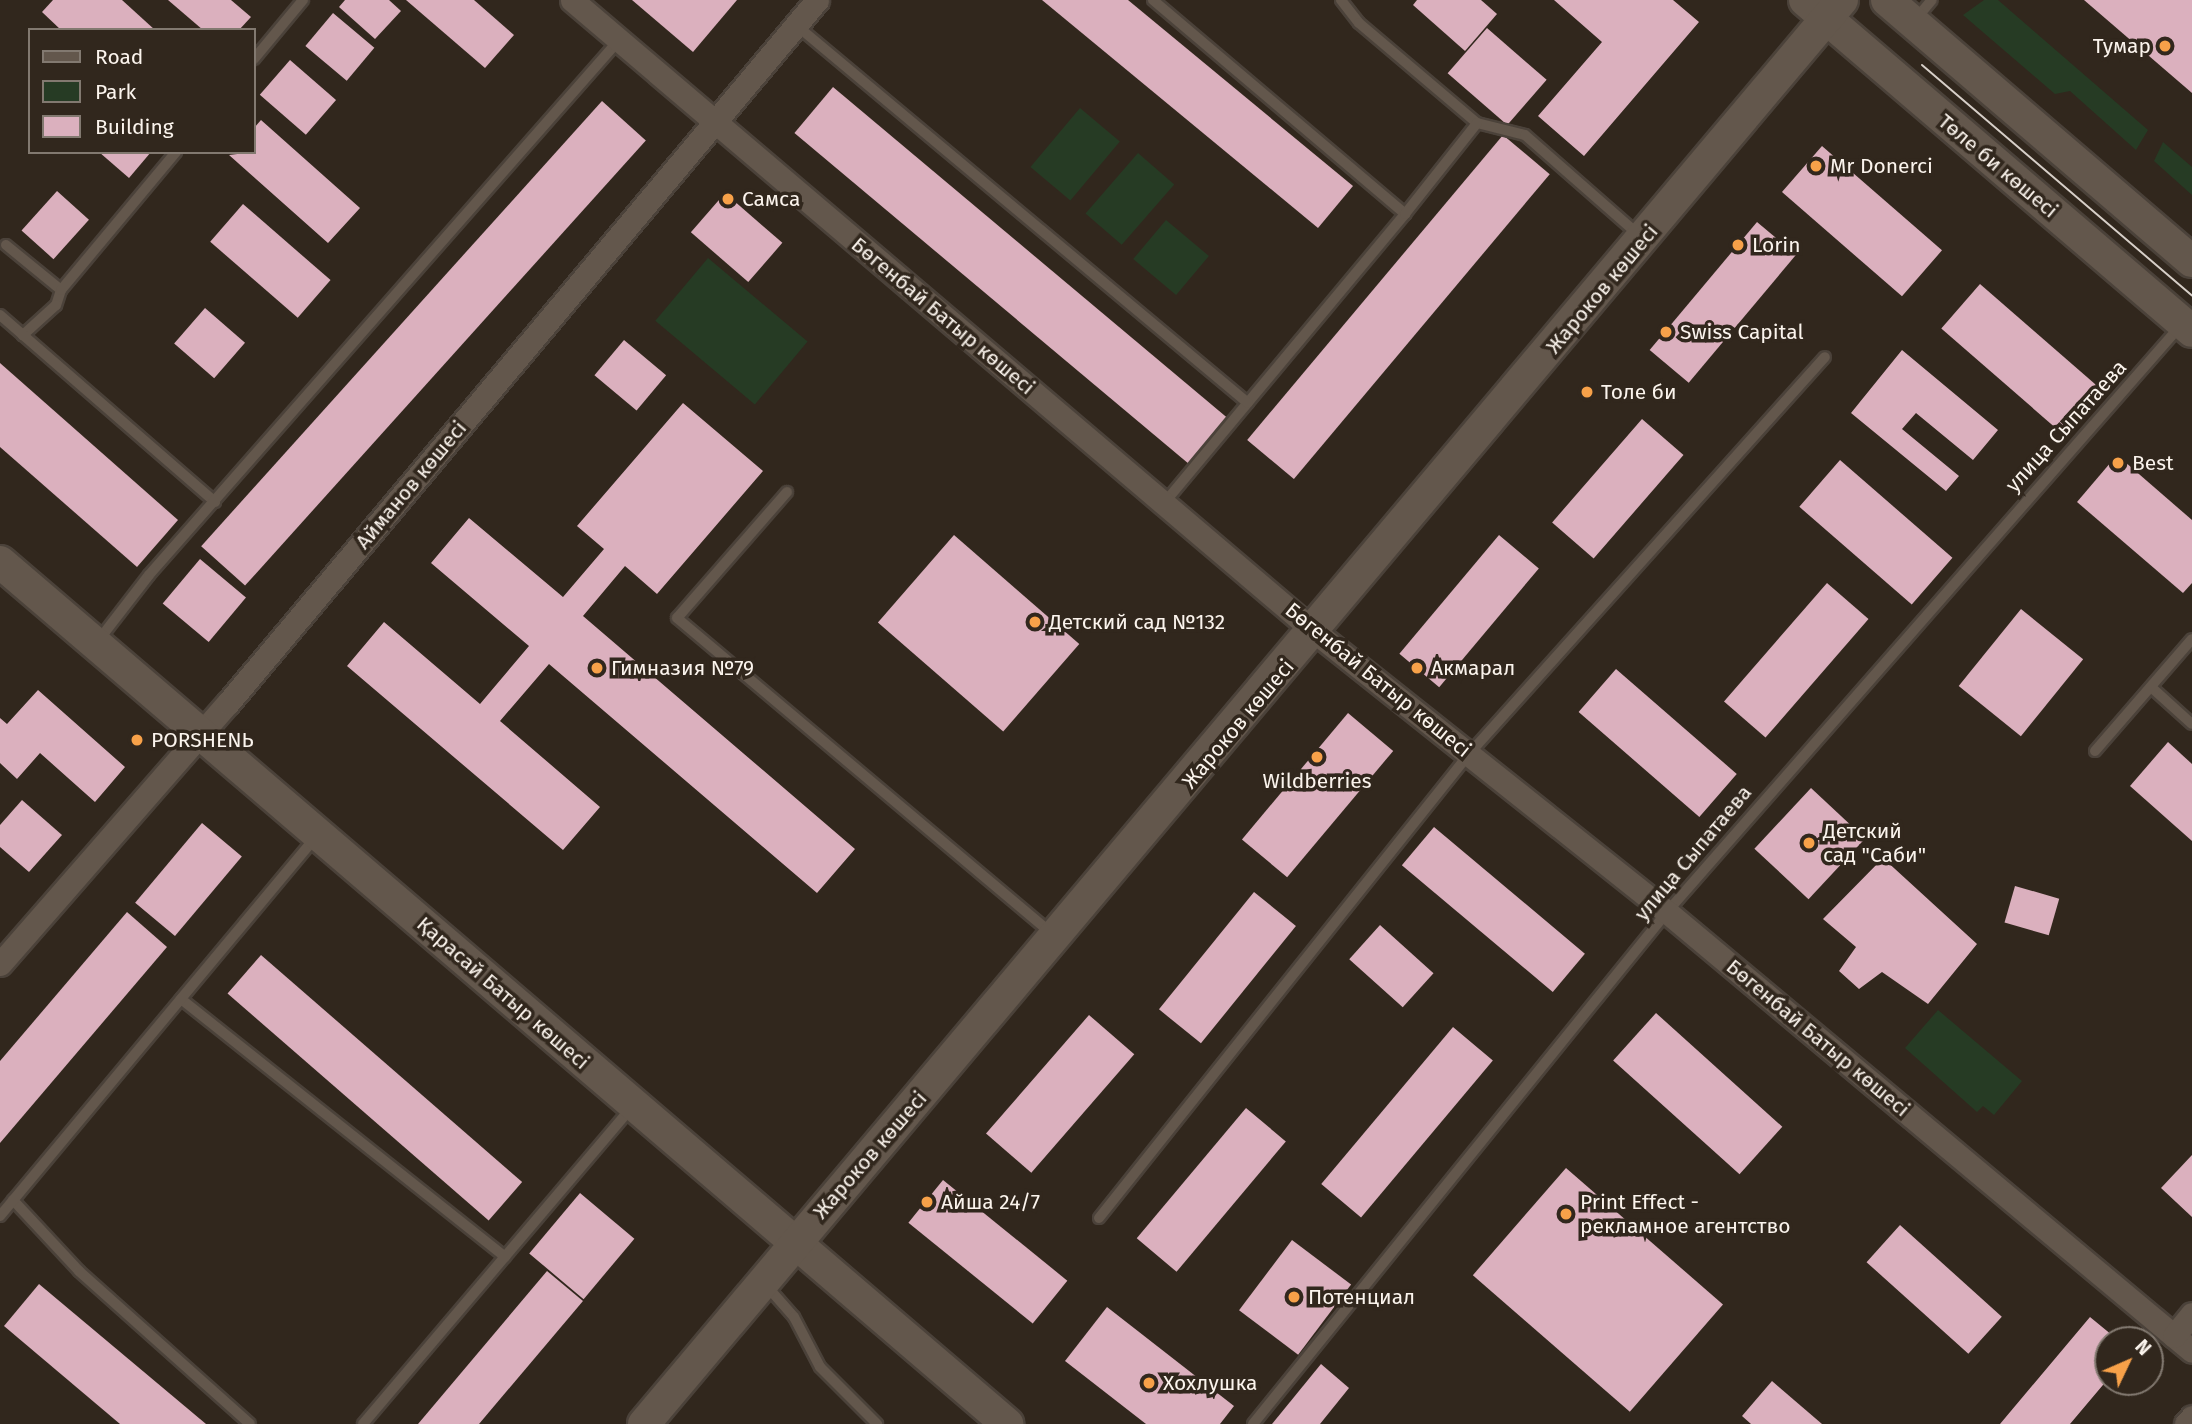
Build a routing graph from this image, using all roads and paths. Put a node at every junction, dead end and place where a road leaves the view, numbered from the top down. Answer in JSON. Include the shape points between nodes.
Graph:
{"nodes":[{"id":1,"x":303,"y":0,"type":"edge"},
{"id":2,"x":572,"y":0,"type":"edge"},
{"id":3,"x":817,"y":0,"type":"edge"},
{"id":4,"x":1153,"y":0,"type":"edge"},
{"id":5,"x":1340,"y":0,"type":"edge"},
{"id":6,"x":1887,"y":0,"type":"edge"},
{"id":7,"x":1824,"y":6,"type":"edge"},
{"id":8,"x":1923,"y":11,"type":"edge"},
{"id":9,"x":796,"y":25,"type":"junction"},
{"id":10,"x":619,"y":40,"type":"junction"},
{"id":11,"x":256,"y":57,"type":"edge"},
{"id":12,"x":716,"y":122,"type":"junction"},
{"id":13,"x":1477,"y":123,"type":"junction"},
{"id":14,"x":174,"y":154,"type":"edge"},
{"id":15,"x":1405,"y":215,"type":"junction"},
{"id":16,"x":1644,"y":239,"type":"junction"},
{"id":17,"x":6,"y":245,"type":"dead end"},
{"id":18,"x":2192,"y":261,"type":"edge"},
{"id":19,"x":61,"y":290,"type":"junction"},
{"id":20,"x":0,"y":315,"type":"edge"},
{"id":21,"x":2187,"y":327,"type":"edge"},
{"id":22,"x":23,"y":335,"type":"junction"},
{"id":23,"x":1825,"y":357,"type":"dead end"},
{"id":24,"x":1248,"y":403,"type":"junction"},
{"id":25,"x":787,"y":492,"type":"dead end"},
{"id":26,"x":215,"y":502,"type":"junction"},
{"id":27,"x":1164,"y":503,"type":"junction"},
{"id":28,"x":0,"y":562,"type":"edge"},
{"id":29,"x":1315,"y":632,"type":"junction"},
{"id":30,"x":2192,"y":639,"type":"edge"},
{"id":31,"x":96,"y":644,"type":"junction"},
{"id":32,"x":2151,"y":687,"type":"junction"},
{"id":33,"x":2192,"y":724,"type":"edge"},
{"id":34,"x":201,"y":734,"type":"junction"},
{"id":35,"x":2095,"y":751,"type":"dead end"},
{"id":36,"x":1469,"y":754,"type":"junction"},
{"id":37,"x":318,"y":834,"type":"junction"},
{"id":38,"x":1667,"y":912,"type":"junction"},
{"id":39,"x":1056,"y":937,"type":"junction"},
{"id":40,"x":0,"y":964,"type":"edge"},
{"id":41,"x":181,"y":999,"type":"junction"},
{"id":42,"x":634,"y":1105,"type":"junction"},
{"id":43,"x":13,"y":1200,"type":"junction"},
{"id":44,"x":0,"y":1216,"type":"edge"},
{"id":45,"x":1099,"y":1217,"type":"dead end"},
{"id":46,"x":795,"y":1243,"type":"junction"},
{"id":47,"x":505,"y":1257,"type":"junction"},
{"id":48,"x":763,"y":1282,"type":"junction"},
{"id":49,"x":2192,"y":1314,"type":"edge"},
{"id":50,"x":2174,"y":1336,"type":"junction"},
{"id":51,"x":2192,"y":1351,"type":"edge"},
{"id":52,"x":2192,"y":1416,"type":"edge"},
{"id":53,"x":250,"y":1424,"type":"edge"},
{"id":54,"x":363,"y":1424,"type":"edge"},
{"id":55,"x":644,"y":1424,"type":"edge"},
{"id":56,"x":877,"y":1424,"type":"edge"},
{"id":57,"x":1007,"y":1424,"type":"edge"},
{"id":58,"x":1253,"y":1424,"type":"edge"},
{"id":59,"x":2186,"y":1424,"type":"edge"}],
"edges":[{"from":1,"to":11,"type":"lane"},
{"from":2,"to":10,"type":"street","name":"Бөгенбай Батыр көшесі"},
{"from":3,"to":9,"type":"street","name":"Айманов көшесі"},
{"from":4,"to":15,"type":"lane"},
{"from":5,"to":13,"type":"lane","via":[[1359,23]]},
{"from":6,"to":8,"type":"street"},
{"from":7,"to":16,"type":"street","name":"Жароков көшесі"},
{"from":7,"to":21,"type":"street","name":"Төле би көшесі"},
{"from":8,"to":18,"type":"street"},
{"from":9,"to":12,"type":"street","name":"Айманов көшесі"},
{"from":9,"to":24,"type":"lane"},
{"from":10,"to":12,"type":"street","name":"Бөгенбай Батыр көшесі"},
{"from":10,"to":26,"type":"lane"},
{"from":12,"to":27,"type":"street","name":"Бөгенбай Батыр көшесі"},
{"from":12,"to":34,"type":"street","name":"Айманов көшесі"},
{"from":13,"to":15,"type":"lane"},
{"from":13,"to":16,"type":"lane","via":[[1525,135]]},
{"from":14,"to":19,"type":"lane"},
{"from":15,"to":24,"type":"lane"},
{"from":16,"to":29,"type":"street","name":"Жароков көшесі"},
{"from":17,"to":19,"type":"lane"},
{"from":19,"to":22,"type":"lane","via":[[56,305]]},
{"from":20,"to":22,"type":"lane"},
{"from":21,"to":38,"type":"lane","name":"улица Сыпатаева"},
{"from":22,"to":26,"type":"lane"},
{"from":23,"to":36,"type":"lane"},
{"from":24,"to":27,"type":"lane"},
{"from":25,"to":39,"type":"lane","via":[[677,618]]},
{"from":26,"to":31,"type":"lane"},
{"from":27,"to":29,"type":"street","name":"Бөгенбай Батыр көшесі"},
{"from":28,"to":31,"type":"street","name":"Қарасай Батыр көшесі"},
{"from":29,"to":36,"type":"street","name":"Бөгенбай Батыр көшесі"},
{"from":29,"to":39,"type":"street","name":"Жароков көшесі"},
{"from":30,"to":32,"type":"lane"},
{"from":31,"to":34,"type":"street","name":"Қарасай Батыр көшесі"},
{"from":32,"to":33,"type":"lane"},
{"from":32,"to":35,"type":"lane"},
{"from":34,"to":37,"type":"street","name":"Қарасай Батыр көшесі"},
{"from":34,"to":40,"type":"street","name":"Айманов көшесі"},
{"from":36,"to":38,"type":"street","name":"Бөгенбай Батыр көшесі"},
{"from":36,"to":45,"type":"lane"},
{"from":37,"to":41,"type":"lane"},
{"from":37,"to":42,"type":"street","name":"Қарасай Батыр көшесі"},
{"from":38,"to":50,"type":"street","name":"Бөгенбай Батыр көшесі"},
{"from":38,"to":58,"type":"lane","name":"улица Сыпатаева"},
{"from":39,"to":46,"type":"street","name":"Жароков көшесі"},
{"from":41,"to":43,"type":"lane"},
{"from":41,"to":47,"type":"lane"},
{"from":42,"to":46,"type":"street","name":"Қарасай Батыр көшесі"},
{"from":42,"to":47,"type":"lane"},
{"from":43,"to":44,"type":"lane"},
{"from":43,"to":53,"type":"lane","via":[[79,1271]]},
{"from":46,"to":48,"type":"street","name":"Жароков көшесі"},
{"from":46,"to":57,"type":"street","name":"Қарасай Батыр көшесі"},
{"from":47,"to":54,"type":"lane"},
{"from":48,"to":55,"type":"street","name":"Жароков көшесі"},
{"from":48,"to":56,"type":"lane","via":[[794,1317],[820,1367]]},
{"from":49,"to":50,"type":"street"},
{"from":50,"to":51,"type":"street","name":"Бөгенбай Батыр көшесі"},
{"from":52,"to":59,"type":"street"}]}
